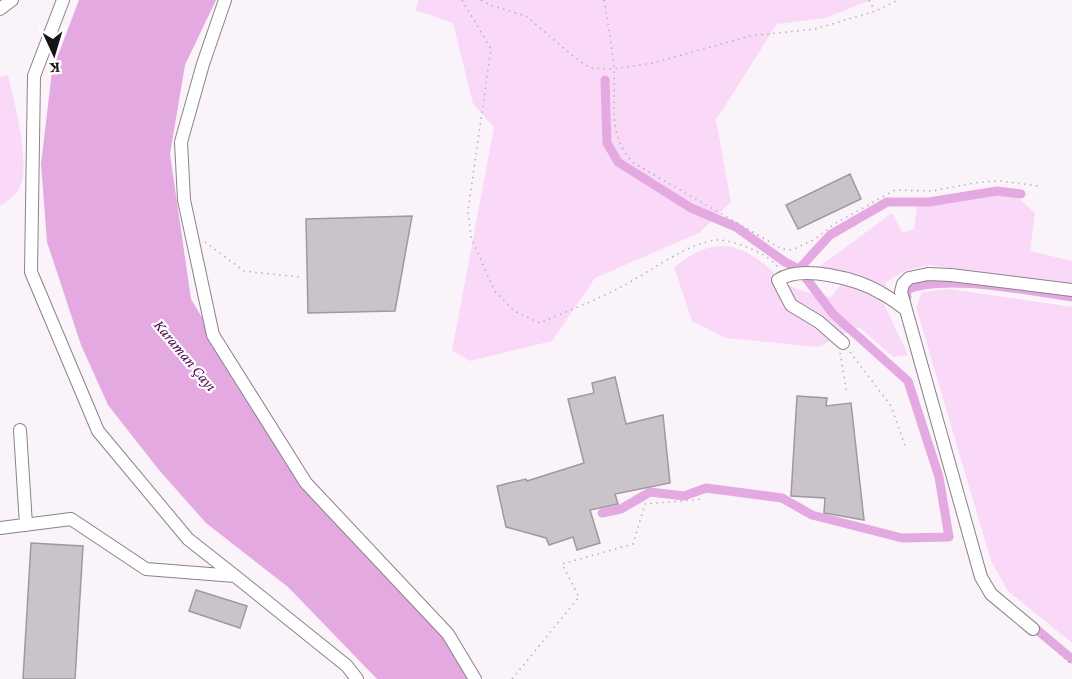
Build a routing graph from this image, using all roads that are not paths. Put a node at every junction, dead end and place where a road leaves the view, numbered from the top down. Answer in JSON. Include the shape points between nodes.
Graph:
{"nodes":[{"id":1,"x":12,"y":0,"type":"edge"},
{"id":2,"x":63,"y":0,"type":"edge"},
{"id":3,"x":225,"y":0,"type":"edge"},
{"id":4,"x":0,"y":9,"type":"edge"},
{"id":5,"x":1072,"y":290,"type":"edge"},
{"id":6,"x":905,"y":309,"type":"junction"},
{"id":7,"x":843,"y":343,"type":"road end"},
{"id":8,"x":20,"y":430,"type":"dead end"},
{"id":9,"x":26,"y":525,"type":"junction"},
{"id":10,"x":0,"y":528,"type":"edge"},
{"id":11,"x":235,"y":576,"type":"junction"},
{"id":12,"x":1033,"y":629,"type":"road end"},
{"id":13,"x":357,"y":679,"type":"edge"},
{"id":14,"x":475,"y":679,"type":"edge"}],
"edges":[{"from":1,"to":4,"type":"street"},
{"from":2,"to":11,"type":"street","via":[[34,76],[31,272],[98,431],[188,539]]},
{"from":3,"to":14,"type":"street","via":[[181,142],[184,200],[213,335],[306,483],[448,634]]},
{"from":5,"to":6,"type":"street","via":[[928,274],[909,278],[903,284]]},
{"from":6,"to":7,"type":"street","via":[[880,292],[838,277],[808,273],[778,280],[791,305]]},
{"from":6,"to":12,"type":"street","via":[[981,577],[991,594]]},
{"from":8,"to":9,"type":"street"},
{"from":9,"to":10,"type":"street"},
{"from":9,"to":11,"type":"street","via":[[71,519],[146,569]]},
{"from":11,"to":13,"type":"street","via":[[347,666]]}]}
